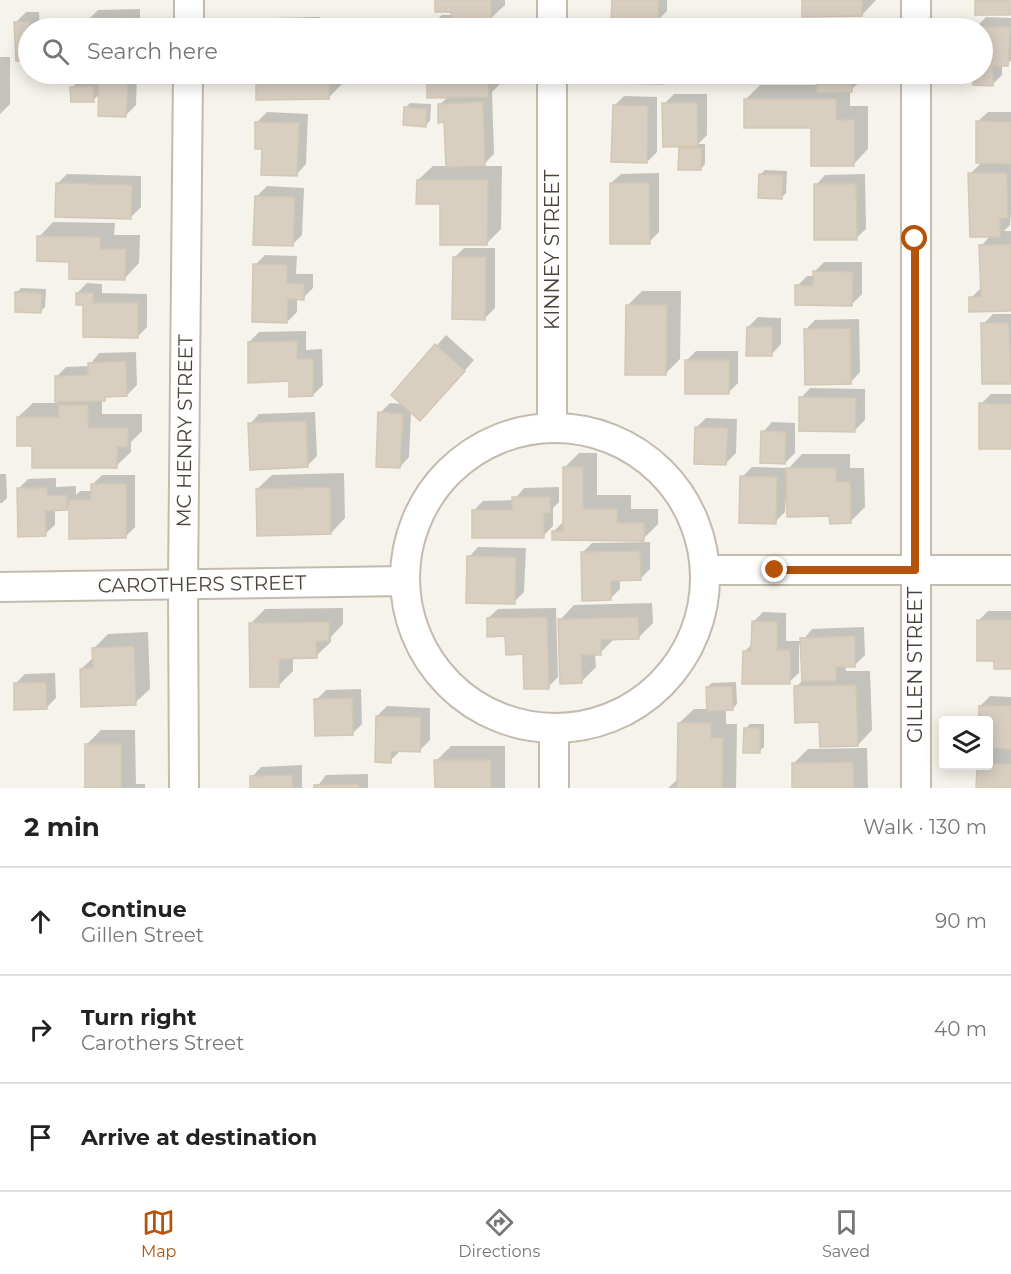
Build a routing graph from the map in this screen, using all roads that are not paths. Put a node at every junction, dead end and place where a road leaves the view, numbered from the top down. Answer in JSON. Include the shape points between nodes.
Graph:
{"nodes":[{"id":1,"x":189,"y":0,"type":"edge"},
{"id":2,"x":552,"y":0,"type":"edge"},
{"id":3,"x":916,"y":0,"type":"edge"},
{"id":4,"x":189,"y":18,"type":"edge"},
{"id":5,"x":552,"y":18,"type":"edge"},
{"id":6,"x":916,"y":18,"type":"edge"},
{"id":7,"x":188,"y":84,"type":"edge"},
{"id":8,"x":552,"y":84,"type":"edge"},
{"id":9,"x":916,"y":84,"type":"edge"},
{"id":10,"x":552,"y":427,"type":"junction"},
{"id":11,"x":705,"y":570,"type":"junction"},
{"id":12,"x":915,"y":570,"type":"junction"},
{"id":13,"x":1011,"y":570,"type":"edge"},
{"id":14,"x":405,"y":581,"type":"junction"},
{"id":15,"x":183,"y":584,"type":"junction"},
{"id":16,"x":0,"y":587,"type":"edge"},
{"id":17,"x":554,"y":729,"type":"junction"},
{"id":18,"x":184,"y":788,"type":"edge"},
{"id":19,"x":554,"y":788,"type":"edge"},
{"id":20,"x":916,"y":788,"type":"edge"}],
"edges":[{"from":1,"to":4,"type":"street"},
{"from":2,"to":5,"type":"street"},
{"from":3,"to":6,"type":"street"},
{"from":7,"to":15,"type":"street","name":"MC HENRY STREET"},
{"from":8,"to":10,"type":"street","name":"KINNEY STREET"},
{"from":9,"to":12,"type":"street","name":"GILLEN STREET"},
{"from":10,"to":11,"type":"street","via":[[598,433],[640,453],[657,468],[673,485],[696,525]]},
{"from":10,"to":14,"type":"street","via":[[506,435],[464,457],[447,473],[415,523],[406,557]]},
{"from":11,"to":12,"type":"street"},
{"from":11,"to":17,"type":"street","via":[[697,627],[679,663],[664,682],[624,712],[586,725]]},
{"from":12,"to":13,"type":"street"},
{"from":12,"to":20,"type":"street","name":"GILLEN STREET"},
{"from":14,"to":15,"type":"street","name":"CAROTHERS STREET"},
{"from":14,"to":17,"type":"street","via":[[415,633],[432,665],[449,685],[501,719]]},
{"from":15,"to":16,"type":"street","name":"CAROTHERS STREET"},
{"from":15,"to":18,"type":"street","name":"MC HENRY STREET"},
{"from":17,"to":19,"type":"street"}]}
